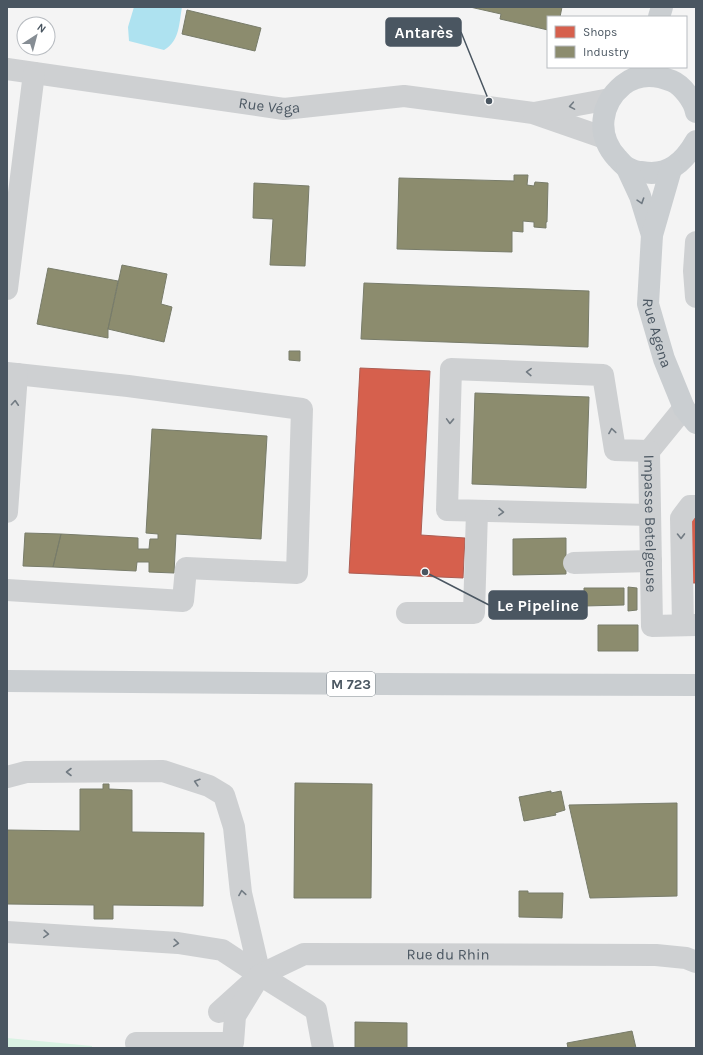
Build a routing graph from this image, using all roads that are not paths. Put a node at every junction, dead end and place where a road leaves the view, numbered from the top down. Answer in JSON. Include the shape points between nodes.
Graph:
{"nodes":[{"id":1,"x":7,"y":69,"type":"edge"},
{"id":2,"x":642,"y":71,"type":"edge"},
{"id":3,"x":34,"y":73,"type":"junction"},
{"id":4,"x":686,"y":90,"type":"edge"},
{"id":5,"x":610,"y":99,"type":"junction"},
{"id":6,"x":533,"y":113,"type":"junction"},
{"id":7,"x":605,"y":138,"type":"junction"},
{"id":8,"x":696,"y":141,"type":"edge"},
{"id":9,"x":627,"y":168,"type":"junction"},
{"id":10,"x":671,"y":169,"type":"junction"},
{"id":11,"x":652,"y":235,"type":"junction"},
{"id":12,"x":696,"y":242,"type":"edge"},
{"id":13,"x":7,"y":289,"type":"edge"},
{"id":14,"x":696,"y":297,"type":"edge"},
{"id":15,"x":12,"y":374,"type":"edge"},
{"id":16,"x":690,"y":416,"type":"edge"},
{"id":17,"x":649,"y":451,"type":"junction"},
{"id":18,"x":696,"y":506,"type":"edge"},
{"id":19,"x":477,"y":511,"type":"junction"},
{"id":20,"x":7,"y":512,"type":"edge"},
{"id":21,"x":650,"y":515,"type":"junction"},
{"id":22,"x":651,"y":561,"type":"junction"},
{"id":23,"x":574,"y":563,"type":"dead end"},
{"id":24,"x":7,"y":590,"type":"edge"},
{"id":25,"x":407,"y":613,"type":"dead end"},
{"id":26,"x":689,"y":625,"type":"edge"},
{"id":27,"x":7,"y":681,"type":"edge"},
{"id":28,"x":696,"y":685,"type":"edge"},
{"id":29,"x":7,"y":777,"type":"edge"},
{"id":30,"x":7,"y":932,"type":"edge"},
{"id":31,"x":696,"y":962,"type":"edge"},
{"id":32,"x":260,"y":975,"type":"junction"},
{"id":33,"x":219,"y":1012,"type":"dead end"},
{"id":34,"x":137,"y":1048,"type":"edge"},
{"id":35,"x":323,"y":1048,"type":"edge"}],
"edges":[{"from":1,"to":3,"type":"street","name":"Rue Véga"},
{"from":2,"to":4,"type":"main road","via":[[659,76]]},
{"from":2,"to":5,"type":"main road","via":[[616,91]]},
{"from":3,"to":6,"type":"street","name":"Rue Véga","via":[[284,109],[404,96]]},
{"from":3,"to":13,"type":"street"},
{"from":5,"to":6,"type":"street","name":"Rue Véga","one_way":true},
{"from":5,"to":7,"type":"main road","via":[[603,123]]},
{"from":6,"to":7,"type":"street","name":"Rue Véga"},
{"from":7,"to":9,"type":"main road","via":[[610,151]]},
{"from":8,"to":10,"type":"main road","via":[[681,162]]},
{"from":9,"to":10,"type":"main road","via":[[649,174]]},
{"from":9,"to":11,"type":"main road","name":"Rue Agena","one_way":true,"via":[[640,196]]},
{"from":10,"to":11,"type":"main road","name":"Rue Agena"},
{"from":11,"to":16,"type":"main road","name":"Rue Agena","via":[[648,304],[664,359]]},
{"from":12,"to":14,"type":"street"},
{"from":20,"to":15,"type":"street","one_way":true},
{"from":15,"to":24,"type":"street","via":[[302,409],[297,573],[186,568],[184,601]]},
{"from":16,"to":17,"type":"street","name":"Impasse Betelgeuse"},
{"from":17,"to":19,"type":"street","one_way":true,"via":[[615,450],[603,375],[451,369],[446,510]]},
{"from":17,"to":21,"type":"street","name":"Impasse Betelgeuse"},
{"from":18,"to":26,"type":"street","one_way":true,"via":[[690,506],[681,518]]},
{"from":19,"to":21,"type":"street","one_way":true},
{"from":19,"to":25,"type":"street","via":[[474,613]]},
{"from":21,"to":22,"type":"street","name":"Impasse Betelgeuse"},
{"from":22,"to":23,"type":"street"},
{"from":22,"to":26,"type":"street","name":"Impasse Betelgeuse","via":[[652,626]]},
{"from":27,"to":28,"type":"main road","number":"M 723"},
{"from":32,"to":29,"type":"street","one_way":true,"via":[[241,893],[234,827],[224,795],[209,786],[163,771],[26,772]]},
{"from":30,"to":32,"type":"street","one_way":true,"via":[[178,943],[222,950]]},
{"from":31,"to":32,"type":"street","name":"Rue du Rhin","via":[[686,958],[656,955],[304,954]]},
{"from":32,"to":33,"type":"street","name":"Rue du Rhin"},
{"from":32,"to":34,"type":"street","via":[[235,1016],[233,1043],[136,1043]]},
{"from":32,"to":35,"type":"street","via":[[316,1010]]}]}
